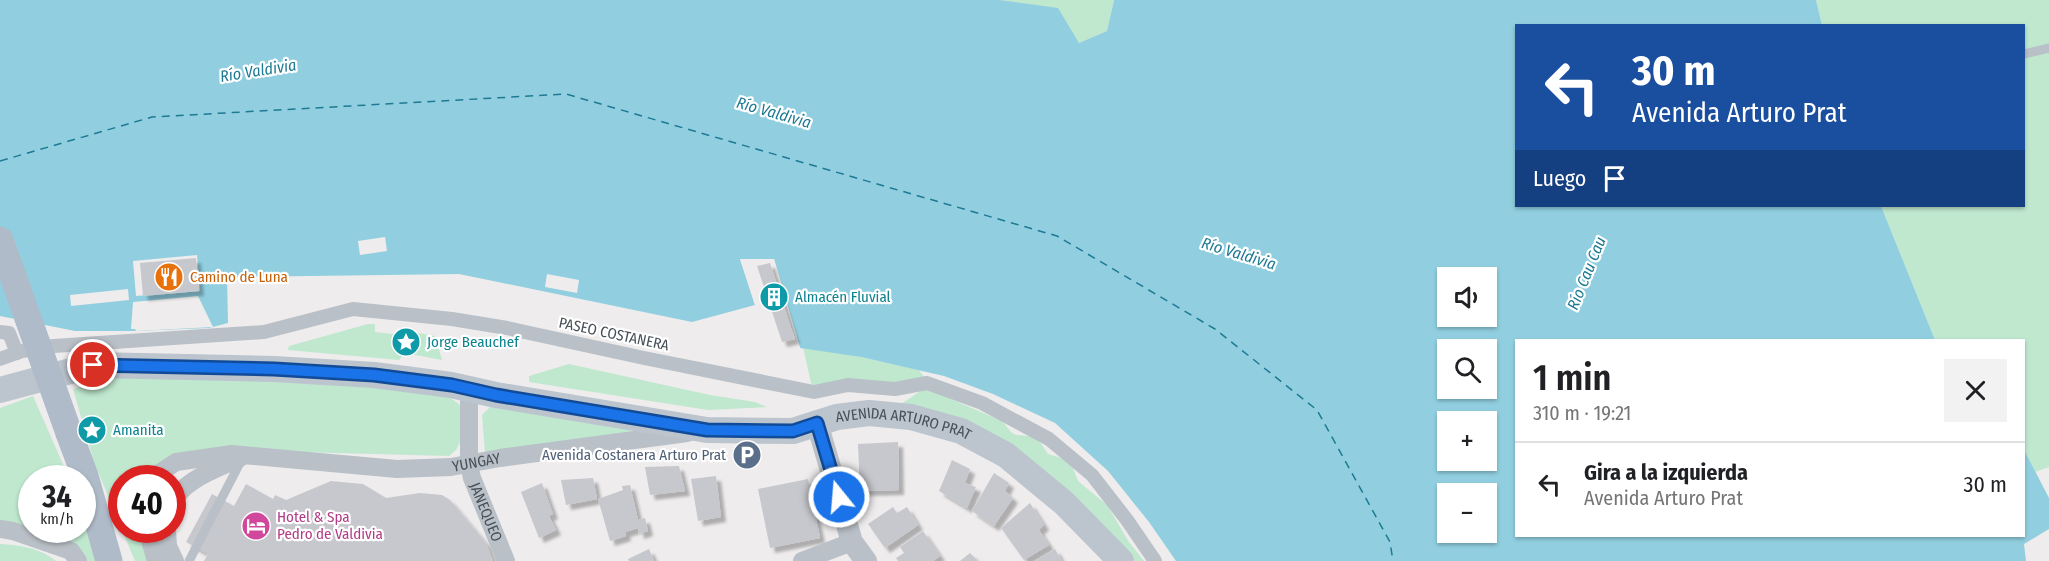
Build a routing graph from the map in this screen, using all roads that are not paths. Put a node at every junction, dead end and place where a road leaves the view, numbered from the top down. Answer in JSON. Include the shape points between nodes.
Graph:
{"nodes":[{"id":1,"x":2049,"y":48,"type":"edge"},
{"id":2,"x":2025,"y":54,"type":"edge"},
{"id":3,"x":0,"y":240,"type":"edge"},
{"id":4,"x":0,"y":332,"type":"edge"},
{"id":5,"x":18,"y":353,"type":"junction"},
{"id":6,"x":0,"y":359,"type":"edge"},
{"id":7,"x":469,"y":389,"type":"junction"},
{"id":8,"x":0,"y":390,"type":"edge"},
{"id":9,"x":817,"y":423,"type":"junction"},
{"id":10,"x":707,"y":430,"type":"junction"},
{"id":11,"x":244,"y":456,"type":"junction"},
{"id":12,"x":469,"y":464,"type":"junction"},
{"id":13,"x":172,"y":465,"type":"edge"},
{"id":14,"x":186,"y":486,"type":"edge"},
{"id":15,"x":100,"y":527,"type":"junction"},
{"id":16,"x":0,"y":529,"type":"edge"},
{"id":17,"x":852,"y":542,"type":"junction"},
{"id":18,"x":151,"y":543,"type":"edge"},
{"id":19,"x":168,"y":543,"type":"edge"},
{"id":20,"x":78,"y":561,"type":"edge"},
{"id":21,"x":109,"y":561,"type":"edge"},
{"id":22,"x":118,"y":561,"type":"edge"},
{"id":23,"x":156,"y":561,"type":"edge"},
{"id":24,"x":175,"y":561,"type":"edge"},
{"id":25,"x":189,"y":561,"type":"edge"},
{"id":26,"x":507,"y":561,"type":"edge"},
{"id":27,"x":802,"y":561,"type":"edge"},
{"id":28,"x":866,"y":561,"type":"edge"},
{"id":29,"x":1121,"y":561,"type":"edge"},
{"id":30,"x":1155,"y":561,"type":"edge"}],
"edges":[{"from":1,"to":2,"type":"lane"},
{"from":3,"to":15,"type":"main road","bridge":true},
{"from":4,"to":5,"type":"street","via":[[9,333]]},
{"from":5,"to":6,"type":"street","name":"PASEO COSTANERA"},
{"from":5,"to":30,"type":"street","name":"PASEO COSTANERA","via":[[54,345],[264,332],[353,309],[507,328],[814,392],[848,386],[895,388],[927,382],[981,403],[1049,439],[1092,475]]},
{"from":7,"to":8,"type":"main road","name":"AVENIDA ARTURO PRAT","via":[[330,372],[93,365]]},
{"from":7,"to":10,"type":"main road","name":"AVENIDA ARTURO PRAT"},
{"from":7,"to":12,"type":"street","name":"JANEQUEO"},
{"from":9,"to":10,"type":"main road","name":"AVENIDA ARTURO PRAT","via":[[793,431]]},
{"from":9,"to":17,"type":"street"},
{"from":9,"to":29,"type":"main road","name":"AVENIDA ARTURO PRAT","via":[[869,413],[911,417],[961,431],[1006,455],[1064,503]]},
{"from":10,"to":12,"type":"street","name":"YUNGAY"},
{"from":11,"to":12,"type":"street","name":"YUNGAY","via":[[397,469]]},
{"from":11,"to":13,"type":"street","name":"YUNGAY","via":[[232,454]]},
{"from":11,"to":14,"type":"street"},
{"from":11,"to":25,"type":"lane"},
{"from":12,"to":26,"type":"street","name":"JANEQUEO"},
{"from":15,"to":21,"type":"main road"},
{"from":15,"to":22,"type":"main road"},
{"from":16,"to":20,"type":"street","via":[[71,551]]},
{"from":17,"to":27,"type":"street"},
{"from":17,"to":28,"type":"street"},
{"from":18,"to":23,"type":"street"},
{"from":19,"to":24,"type":"street"}]}
